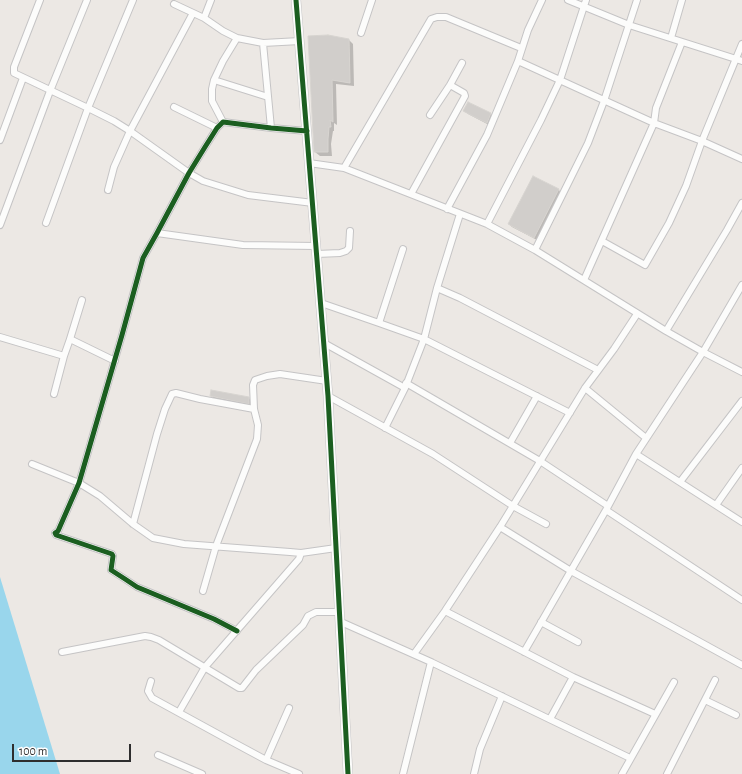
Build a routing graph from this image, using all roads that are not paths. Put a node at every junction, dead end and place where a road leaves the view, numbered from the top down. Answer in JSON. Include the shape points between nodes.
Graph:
{"nodes":[{"id":1,"x":40,"y":0,"type":"edge"},
{"id":2,"x":88,"y":0,"type":"edge"},
{"id":3,"x":133,"y":0,"type":"edge"},
{"id":4,"x":211,"y":0,"type":"edge"},
{"id":5,"x":296,"y":0,"type":"edge"},
{"id":6,"x":372,"y":0,"type":"edge"},
{"id":7,"x":542,"y":0,"type":"edge"},
{"id":8,"x":568,"y":0,"type":"edge"},
{"id":9,"x":637,"y":0,"type":"edge"},
{"id":10,"x":682,"y":0,"type":"edge"},
{"id":11,"x":586,"y":3,"type":"edge"},
{"id":12,"x":174,"y":4,"type":"dead end"},
{"id":13,"x":193,"y":14,"type":"junction"},
{"id":14,"x":204,"y":18,"type":"junction"},
{"id":15,"x":629,"y":25,"type":"junction"},
{"id":16,"x":361,"y":33,"type":"dead end"},
{"id":17,"x":237,"y":38,"type":"junction"},
{"id":18,"x":671,"y":38,"type":"junction"},
{"id":19,"x":300,"y":41,"type":"junction"},
{"id":20,"x":682,"y":42,"type":"junction"},
{"id":21,"x":263,"y":43,"type":"junction"},
{"id":22,"x":742,"y":44,"type":"edge"},
{"id":23,"x":521,"y":48,"type":"junction"},
{"id":24,"x":739,"y":59,"type":"edge"},
{"id":25,"x":518,"y":61,"type":"junction"},
{"id":26,"x":462,"y":63,"type":"dead end"},
{"id":27,"x":23,"y":78,"type":"junction"},
{"id":28,"x":214,"y":80,"type":"junction"},
{"id":29,"x":560,"y":80,"type":"junction"},
{"id":30,"x":450,"y":85,"type":"junction"},
{"id":31,"x":50,"y":90,"type":"junction"},
{"id":32,"x":268,"y":97,"type":"junction"},
{"id":33,"x":604,"y":101,"type":"junction"},
{"id":34,"x":174,"y":107,"type":"dead end"},
{"id":35,"x":88,"y":108,"type":"junction"},
{"id":36,"x":430,"y":115,"type":"dead end"},
{"id":37,"x":223,"y":122,"type":"junction"},
{"id":38,"x":654,"y":123,"type":"junction"},
{"id":39,"x":217,"y":128,"type":"junction"},
{"id":40,"x":271,"y":128,"type":"junction"},
{"id":41,"x":130,"y":131,"type":"junction"},
{"id":42,"x":307,"y":131,"type":"junction"},
{"id":43,"x":0,"y":140,"type":"edge"},
{"id":44,"x":702,"y":142,"type":"junction"},
{"id":45,"x":742,"y":159,"type":"edge"},
{"id":46,"x":309,"y":163,"type":"junction"},
{"id":47,"x":344,"y":168,"type":"junction"},
{"id":48,"x":188,"y":173,"type":"junction"},
{"id":49,"x":108,"y":190,"type":"dead end"},
{"id":50,"x":411,"y":194,"type":"junction"},
{"id":51,"x":312,"y":203,"type":"junction"},
{"id":52,"x":742,"y":203,"type":"edge"},
{"id":53,"x":447,"y":209,"type":"junction"},
{"id":54,"x":460,"y":214,"type":"junction"},
{"id":55,"x":46,"y":223,"type":"dead end"},
{"id":56,"x":488,"y":224,"type":"junction"},
{"id":57,"x":0,"y":225,"type":"edge"},
{"id":58,"x":350,"y":231,"type":"dead end"},
{"id":59,"x":157,"y":233,"type":"junction"},
{"id":60,"x":602,"y":241,"type":"junction"},
{"id":61,"x":403,"y":249,"type":"dead end"},
{"id":62,"x":316,"y":250,"type":"junction"},
{"id":63,"x":535,"y":250,"type":"junction"},
{"id":64,"x":584,"y":280,"type":"junction"},
{"id":65,"x":742,"y":285,"type":"edge"},
{"id":66,"x":437,"y":288,"type":"junction"},
{"id":67,"x":82,"y":300,"type":"dead end"},
{"id":68,"x":320,"y":303,"type":"junction"},
{"id":69,"x":637,"y":314,"type":"junction"},
{"id":70,"x":379,"y":322,"type":"junction"},
{"id":71,"x":666,"y":331,"type":"junction"},
{"id":72,"x":0,"y":337,"type":"edge"},
{"id":73,"x":70,"y":339,"type":"junction"},
{"id":74,"x":424,"y":339,"type":"junction"},
{"id":75,"x":324,"y":343,"type":"junction"},
{"id":76,"x":703,"y":352,"type":"junction"},
{"id":77,"x":64,"y":356,"type":"junction"},
{"id":78,"x":115,"y":360,"type":"junction"},
{"id":79,"x":598,"y":370,"type":"junction"},
{"id":80,"x":742,"y":372,"type":"edge"},
{"id":81,"x":327,"y":380,"type":"junction"},
{"id":82,"x":406,"y":386,"type":"junction"},
{"id":83,"x":585,"y":388,"type":"junction"},
{"id":84,"x":54,"y":394,"type":"dead end"},
{"id":85,"x":328,"y":396,"type":"junction"},
{"id":86,"x":537,"y":396,"type":"junction"},
{"id":87,"x":742,"y":401,"type":"edge"},
{"id":88,"x":254,"y":409,"type":"junction"},
{"id":89,"x":570,"y":413,"type":"junction"},
{"id":90,"x":385,"y":428,"type":"junction"},
{"id":91,"x":646,"y":438,"type":"junction"},
{"id":92,"x":510,"y":443,"type":"junction"},
{"id":93,"x":636,"y":454,"type":"junction"},
{"id":94,"x":540,"y":461,"type":"junction"},
{"id":95,"x":32,"y":464,"type":"dead end"},
{"id":96,"x":742,"y":468,"type":"edge"},
{"id":97,"x":680,"y":482,"type":"junction"},
{"id":98,"x":79,"y":483,"type":"junction"},
{"id":99,"x":716,"y":505,"type":"junction"},
{"id":100,"x":513,"y":506,"type":"junction"},
{"id":101,"x":607,"y":508,"type":"junction"},
{"id":102,"x":742,"y":522,"type":"edge"},
{"id":103,"x":133,"y":524,"type":"junction"},
{"id":104,"x":546,"y":524,"type":"dead end"},
{"id":105,"x":500,"y":527,"type":"junction"},
{"id":106,"x":216,"y":546,"type":"junction"},
{"id":107,"x":336,"y":548,"type":"junction"},
{"id":108,"x":301,"y":553,"type":"junction"},
{"id":109,"x":572,"y":571,"type":"junction"},
{"id":110,"x":203,"y":591,"type":"dead end"},
{"id":111,"x":742,"y":600,"type":"edge"},
{"id":112,"x":340,"y":612,"type":"junction"},
{"id":113,"x":445,"y":612,"type":"junction"},
{"id":114,"x":340,"y":622,"type":"junction"},
{"id":115,"x":541,"y":622,"type":"junction"},
{"id":116,"x":237,"y":631,"type":"junction"},
{"id":117,"x":578,"y":642,"type":"dead end"},
{"id":118,"x":62,"y":652,"type":"dead end"},
{"id":119,"x":524,"y":652,"type":"junction"},
{"id":120,"x":414,"y":654,"type":"junction"},
{"id":121,"x":431,"y":662,"type":"junction"},
{"id":122,"x":742,"y":665,"type":"edge"},
{"id":123,"x":205,"y":667,"type":"junction"},
{"id":124,"x":573,"y":677,"type":"junction"},
{"id":125,"x":715,"y":680,"type":"dead end"},
{"id":126,"x":151,"y":681,"type":"dead end"},
{"id":127,"x":674,"y":682,"type":"dead end"},
{"id":128,"x":502,"y":696,"type":"junction"},
{"id":129,"x":705,"y":700,"type":"junction"},
{"id":130,"x":289,"y":708,"type":"dead end"},
{"id":131,"x":179,"y":712,"type":"junction"},
{"id":132,"x":655,"y":714,"type":"junction"},
{"id":133,"x":736,"y":715,"type":"dead end"},
{"id":134,"x":550,"y":719,"type":"junction"},
{"id":135,"x":158,"y":755,"type":"dead end"},
{"id":136,"x":630,"y":758,"type":"junction"},
{"id":137,"x":266,"y":760,"type":"junction"},
{"id":138,"x":202,"y":774,"type":"edge"},
{"id":139,"x":299,"y":774,"type":"edge"},
{"id":140,"x":348,"y":774,"type":"edge"},
{"id":141,"x":403,"y":774,"type":"edge"},
{"id":142,"x":474,"y":774,"type":"edge"},
{"id":143,"x":622,"y":774,"type":"edge"},
{"id":144,"x":667,"y":774,"type":"edge"}],
"edges":[{"from":1,"to":27,"type":"street","via":[[13,70]]},
{"from":2,"to":31,"type":"street"},
{"from":3,"to":35,"type":"street"},
{"from":4,"to":14,"type":"street"},
{"from":5,"to":19,"type":"street"},
{"from":6,"to":16,"type":"street"},
{"from":7,"to":23,"type":"street"},
{"from":8,"to":11,"type":"street"},
{"from":9,"to":15,"type":"street"},
{"from":10,"to":18,"type":"street"},
{"from":11,"to":15,"type":"street"},
{"from":11,"to":29,"type":"street"},
{"from":12,"to":13,"type":"street"},
{"from":13,"to":14,"type":"street"},
{"from":13,"to":41,"type":"street"},
{"from":14,"to":17,"type":"street"},
{"from":15,"to":18,"type":"street"},
{"from":15,"to":33,"type":"street"},
{"from":17,"to":21,"type":"street"},
{"from":17,"to":28,"type":"street","via":[[222,61]]},
{"from":18,"to":20,"type":"street"},
{"from":19,"to":21,"type":"street"},
{"from":19,"to":42,"type":"street"},
{"from":20,"to":24,"type":"street"},
{"from":20,"to":38,"type":"street","via":[[656,108]]},
{"from":21,"to":32,"type":"street"},
{"from":22,"to":24,"type":"street"},
{"from":23,"to":25,"type":"street"},
{"from":23,"to":47,"type":"street","via":[[446,17],[431,19]]},
{"from":24,"to":44,"type":"street"},
{"from":25,"to":29,"type":"street"},
{"from":25,"to":53,"type":"street","via":[[487,136]]},
{"from":26,"to":30,"type":"street"},
{"from":27,"to":31,"type":"street"},
{"from":27,"to":43,"type":"street"},
{"from":28,"to":32,"type":"street"},
{"from":28,"to":37,"type":"street","via":[[212,101]]},
{"from":29,"to":33,"type":"street"},
{"from":29,"to":56,"type":"street"},
{"from":30,"to":36,"type":"street"},
{"from":30,"to":50,"type":"street","via":[[466,96]]},
{"from":31,"to":35,"type":"street"},
{"from":31,"to":57,"type":"street"},
{"from":32,"to":40,"type":"street"},
{"from":33,"to":38,"type":"street"},
{"from":33,"to":63,"type":"street","via":[[588,143]]},
{"from":34,"to":39,"type":"street"},
{"from":35,"to":41,"type":"street"},
{"from":35,"to":55,"type":"street"},
{"from":37,"to":39,"type":"street"},
{"from":37,"to":40,"type":"street"},
{"from":38,"to":44,"type":"street"},
{"from":38,"to":60,"type":"street"},
{"from":39,"to":48,"type":"street"},
{"from":40,"to":42,"type":"street"},
{"from":41,"to":48,"type":"street"},
{"from":41,"to":49,"type":"street","via":[[114,167]]},
{"from":42,"to":46,"type":"street"},
{"from":44,"to":45,"type":"street"},
{"from":44,"to":60,"type":"street","via":[[669,223],[645,265]]},
{"from":46,"to":47,"type":"street"},
{"from":46,"to":51,"type":"street"},
{"from":47,"to":50,"type":"street"},
{"from":48,"to":51,"type":"street","via":[[203,181],[248,195]]},
{"from":48,"to":59,"type":"street"},
{"from":50,"to":53,"type":"street"},
{"from":51,"to":62,"type":"street"},
{"from":52,"to":71,"type":"street"},
{"from":53,"to":54,"type":"street"},
{"from":54,"to":56,"type":"street"},
{"from":54,"to":66,"type":"street"},
{"from":56,"to":63,"type":"street"},
{"from":58,"to":62,"type":"street","via":[[349,248],[346,251],[340,253]]},
{"from":59,"to":62,"type":"street","via":[[243,245]]},
{"from":59,"to":78,"type":"street","via":[[142,258]]},
{"from":60,"to":64,"type":"street"},
{"from":61,"to":70,"type":"street"},
{"from":62,"to":68,"type":"street"},
{"from":63,"to":64,"type":"street"},
{"from":64,"to":69,"type":"street"},
{"from":65,"to":76,"type":"street"},
{"from":66,"to":74,"type":"street"},
{"from":66,"to":79,"type":"street"},
{"from":67,"to":73,"type":"street"},
{"from":68,"to":70,"type":"street"},
{"from":68,"to":75,"type":"street"},
{"from":69,"to":71,"type":"street"},
{"from":69,"to":79,"type":"street"},
{"from":70,"to":74,"type":"street"},
{"from":71,"to":76,"type":"street"},
{"from":72,"to":77,"type":"street"},
{"from":73,"to":77,"type":"street"},
{"from":73,"to":78,"type":"street"},
{"from":74,"to":82,"type":"street"},
{"from":74,"to":86,"type":"street"},
{"from":75,"to":81,"type":"street"},
{"from":75,"to":82,"type":"street"},
{"from":76,"to":80,"type":"street"},
{"from":76,"to":91,"type":"street"},
{"from":77,"to":84,"type":"street"},
{"from":78,"to":98,"type":"street"},
{"from":79,"to":83,"type":"street"},
{"from":81,"to":85,"type":"street"},
{"from":81,"to":88,"type":"street","via":[[280,374],[259,378],[253,385]]},
{"from":82,"to":90,"type":"street"},
{"from":82,"to":92,"type":"street"},
{"from":83,"to":89,"type":"street"},
{"from":83,"to":91,"type":"street"},
{"from":85,"to":90,"type":"street"},
{"from":85,"to":107,"type":"street"},
{"from":86,"to":89,"type":"street"},
{"from":86,"to":92,"type":"street"},
{"from":87,"to":97,"type":"street"},
{"from":88,"to":103,"type":"street","via":[[176,393],[170,396]]},
{"from":88,"to":106,"type":"street","via":[[258,425],[257,439]]},
{"from":89,"to":94,"type":"street"},
{"from":90,"to":100,"type":"street","via":[[434,454]]},
{"from":91,"to":93,"type":"street"},
{"from":92,"to":94,"type":"street"},
{"from":93,"to":97,"type":"street"},
{"from":93,"to":101,"type":"street"},
{"from":94,"to":100,"type":"street"},
{"from":94,"to":101,"type":"street"},
{"from":95,"to":98,"type":"street"},
{"from":96,"to":99,"type":"street"},
{"from":97,"to":99,"type":"street"},
{"from":98,"to":103,"type":"street","via":[[100,496]]},
{"from":98,"to":116,"type":"street","via":[[56,535],[112,554],[111,570],[124,579]]},
{"from":99,"to":102,"type":"street"},
{"from":100,"to":104,"type":"street"},
{"from":100,"to":105,"type":"street"},
{"from":101,"to":109,"type":"street"},
{"from":101,"to":111,"type":"street"},
{"from":103,"to":106,"type":"street","via":[[153,538],[184,544]]},
{"from":105,"to":109,"type":"street"},
{"from":105,"to":113,"type":"street"},
{"from":106,"to":108,"type":"street"},
{"from":106,"to":110,"type":"street"},
{"from":107,"to":108,"type":"street"},
{"from":107,"to":112,"type":"street"},
{"from":108,"to":116,"type":"street","via":[[300,559]]},
{"from":109,"to":115,"type":"street"},
{"from":109,"to":122,"type":"street"},
{"from":112,"to":114,"type":"street"},
{"from":112,"to":123,"type":"street","via":[[316,612],[308,616],[303,625],[256,670],[242,688]]},
{"from":113,"to":119,"type":"street"},
{"from":113,"to":120,"type":"street"},
{"from":114,"to":120,"type":"street"},
{"from":114,"to":140,"type":"street"},
{"from":115,"to":117,"type":"street"},
{"from":115,"to":119,"type":"street"},
{"from":116,"to":123,"type":"street"},
{"from":118,"to":123,"type":"street","via":[[145,636],[159,640]]},
{"from":119,"to":124,"type":"street"},
{"from":120,"to":121,"type":"street"},
{"from":121,"to":128,"type":"street"},
{"from":121,"to":141,"type":"street"},
{"from":123,"to":131,"type":"street"},
{"from":124,"to":132,"type":"street"},
{"from":124,"to":134,"type":"street"},
{"from":125,"to":129,"type":"street"},
{"from":126,"to":131,"type":"street","via":[[148,691],[152,698]]},
{"from":127,"to":132,"type":"street"},
{"from":128,"to":134,"type":"street"},
{"from":128,"to":142,"type":"street","via":[[480,749]]},
{"from":129,"to":133,"type":"street"},
{"from":129,"to":144,"type":"street"},
{"from":130,"to":137,"type":"street"},
{"from":131,"to":137,"type":"street"},
{"from":132,"to":136,"type":"street"},
{"from":134,"to":136,"type":"street"},
{"from":135,"to":138,"type":"street"},
{"from":136,"to":143,"type":"street"},
{"from":137,"to":139,"type":"street"}]}
